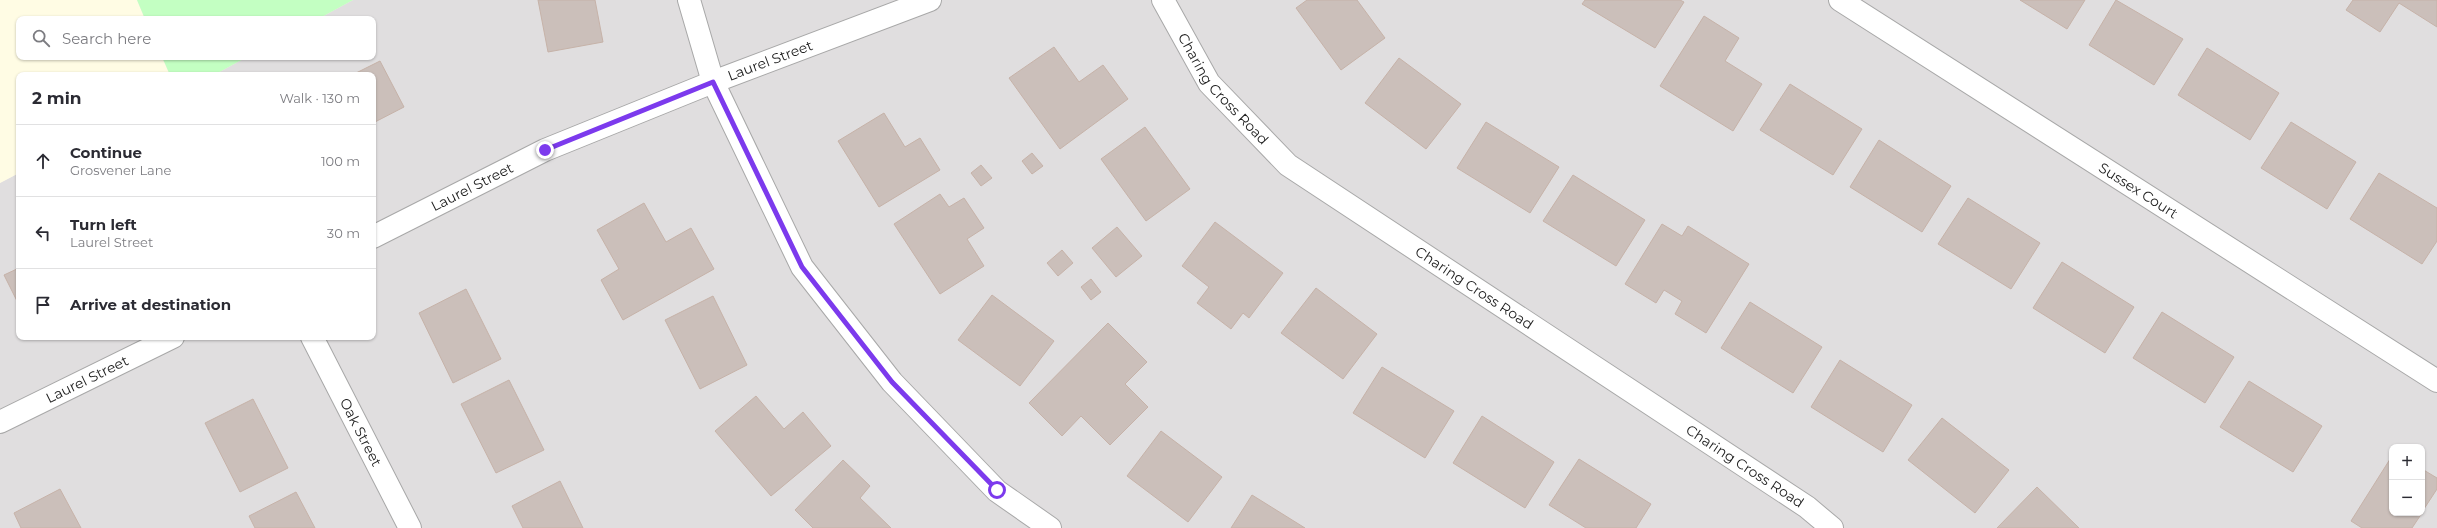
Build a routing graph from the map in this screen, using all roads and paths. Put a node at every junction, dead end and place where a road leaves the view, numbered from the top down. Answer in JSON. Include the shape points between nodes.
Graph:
{"nodes":[{"id":1,"x":689,"y":0,"type":"edge"},
{"id":2,"x":930,"y":0,"type":"edge"},
{"id":3,"x":1163,"y":0,"type":"edge"},
{"id":4,"x":1840,"y":0,"type":"edge"},
{"id":5,"x":713,"y":82,"type":"junction"},
{"id":6,"x":376,"y":235,"type":"edge"},
{"id":7,"x":167,"y":340,"type":"edge"},
{"id":8,"x":314,"y":340,"type":"edge"},
{"id":9,"x":2437,"y":381,"type":"edge"},
{"id":10,"x":0,"y":422,"type":"edge"},
{"id":11,"x":410,"y":528,"type":"edge"},
{"id":12,"x":1050,"y":528,"type":"edge"},
{"id":13,"x":1832,"y":528,"type":"edge"}],
"edges":[{"from":1,"to":5,"type":"street"},
{"from":2,"to":5,"type":"street","name":"Laurel Street"},
{"from":3,"to":13,"type":"street","name":"Charing Cross Road","via":[[1209,83],[1288,165],[1807,507]]},
{"from":4,"to":9,"type":"street","name":"Sussex Court"},
{"from":5,"to":6,"type":"street","name":"Laurel Street","via":[[545,150]]},
{"from":5,"to":12,"type":"street","via":[[802,267],[892,382],[997,490]]},
{"from":7,"to":10,"type":"street","name":"Laurel Street"},
{"from":8,"to":11,"type":"street","name":"Oak Street"}]}
